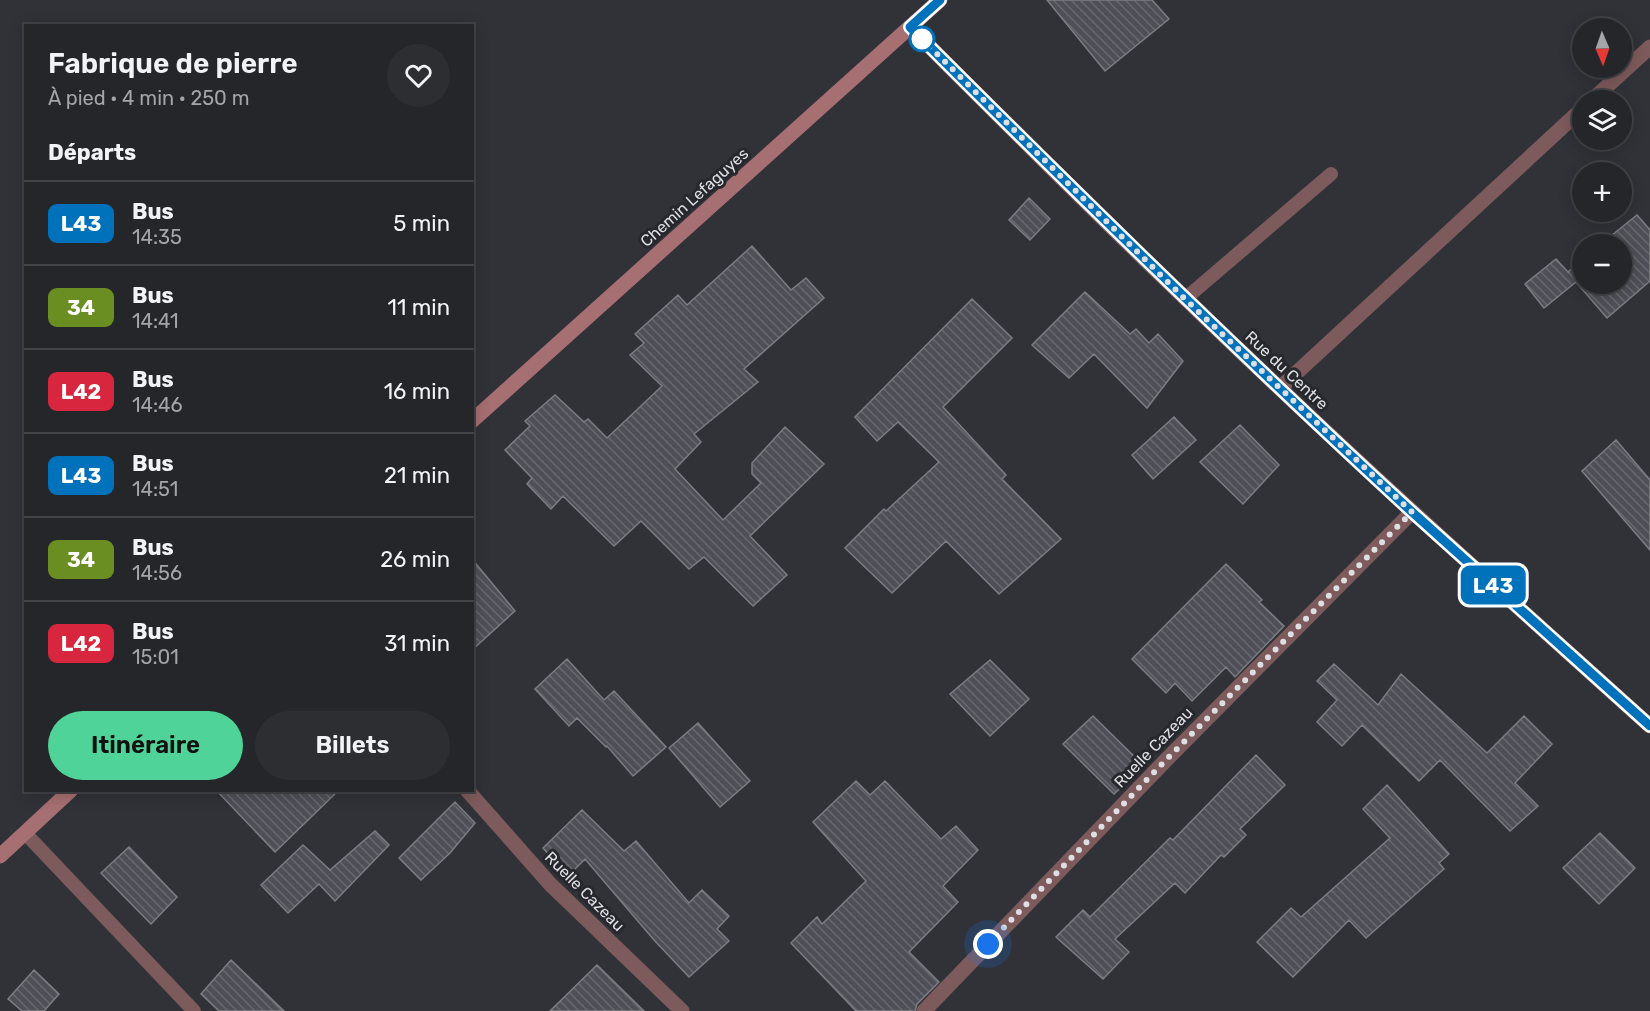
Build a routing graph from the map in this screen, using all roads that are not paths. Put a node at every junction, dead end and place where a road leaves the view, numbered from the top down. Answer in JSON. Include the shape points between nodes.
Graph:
{"nodes":[{"id":1,"x":940,"y":0,"type":"edge"},
{"id":2,"x":910,"y":27,"type":"junction"},
{"id":3,"x":1650,"y":47,"type":"edge"},
{"id":4,"x":1603,"y":90,"type":"edge"},
{"id":5,"x":1572,"y":119,"type":"edge"},
{"id":6,"x":1331,"y":174,"type":"dead end"},
{"id":7,"x":1185,"y":299,"type":"junction"},
{"id":8,"x":1280,"y":388,"type":"junction"},
{"id":9,"x":474,"y":419,"type":"edge"},
{"id":10,"x":1412,"y":512,"type":"junction"},
{"id":11,"x":1650,"y":726,"type":"edge"},
{"id":12,"x":69,"y":792,"type":"edge"},
{"id":13,"x":469,"y":792,"type":"edge"},
{"id":14,"x":25,"y":833,"type":"junction"},
{"id":15,"x":0,"y":856,"type":"edge"},
{"id":16,"x":194,"y":1011,"type":"edge"},
{"id":17,"x":682,"y":1011,"type":"edge"},
{"id":18,"x":924,"y":1011,"type":"edge"}],
"edges":[{"from":1,"to":2,"type":"main road","name":"Chemin Lefaguyes"},
{"from":2,"to":7,"type":"street","name":"Rue du Centre"},
{"from":2,"to":9,"type":"main road","name":"Chemin Lefaguyes"},
{"from":3,"to":4,"type":"street"},
{"from":5,"to":8,"type":"street"},
{"from":6,"to":7,"type":"lane"},
{"from":7,"to":8,"type":"street","name":"Rue du Centre"},
{"from":8,"to":10,"type":"street","name":"Rue du Centre"},
{"from":10,"to":11,"type":"street","name":"Rue du Centre"},
{"from":10,"to":18,"type":"street","name":"Ruelle Cazeau"},
{"from":12,"to":14,"type":"main road"},
{"from":13,"to":17,"type":"street","name":"Ruelle Cazeau","via":[[550,884]]},
{"from":14,"to":15,"type":"main road"},
{"from":14,"to":16,"type":"lane"}]}
